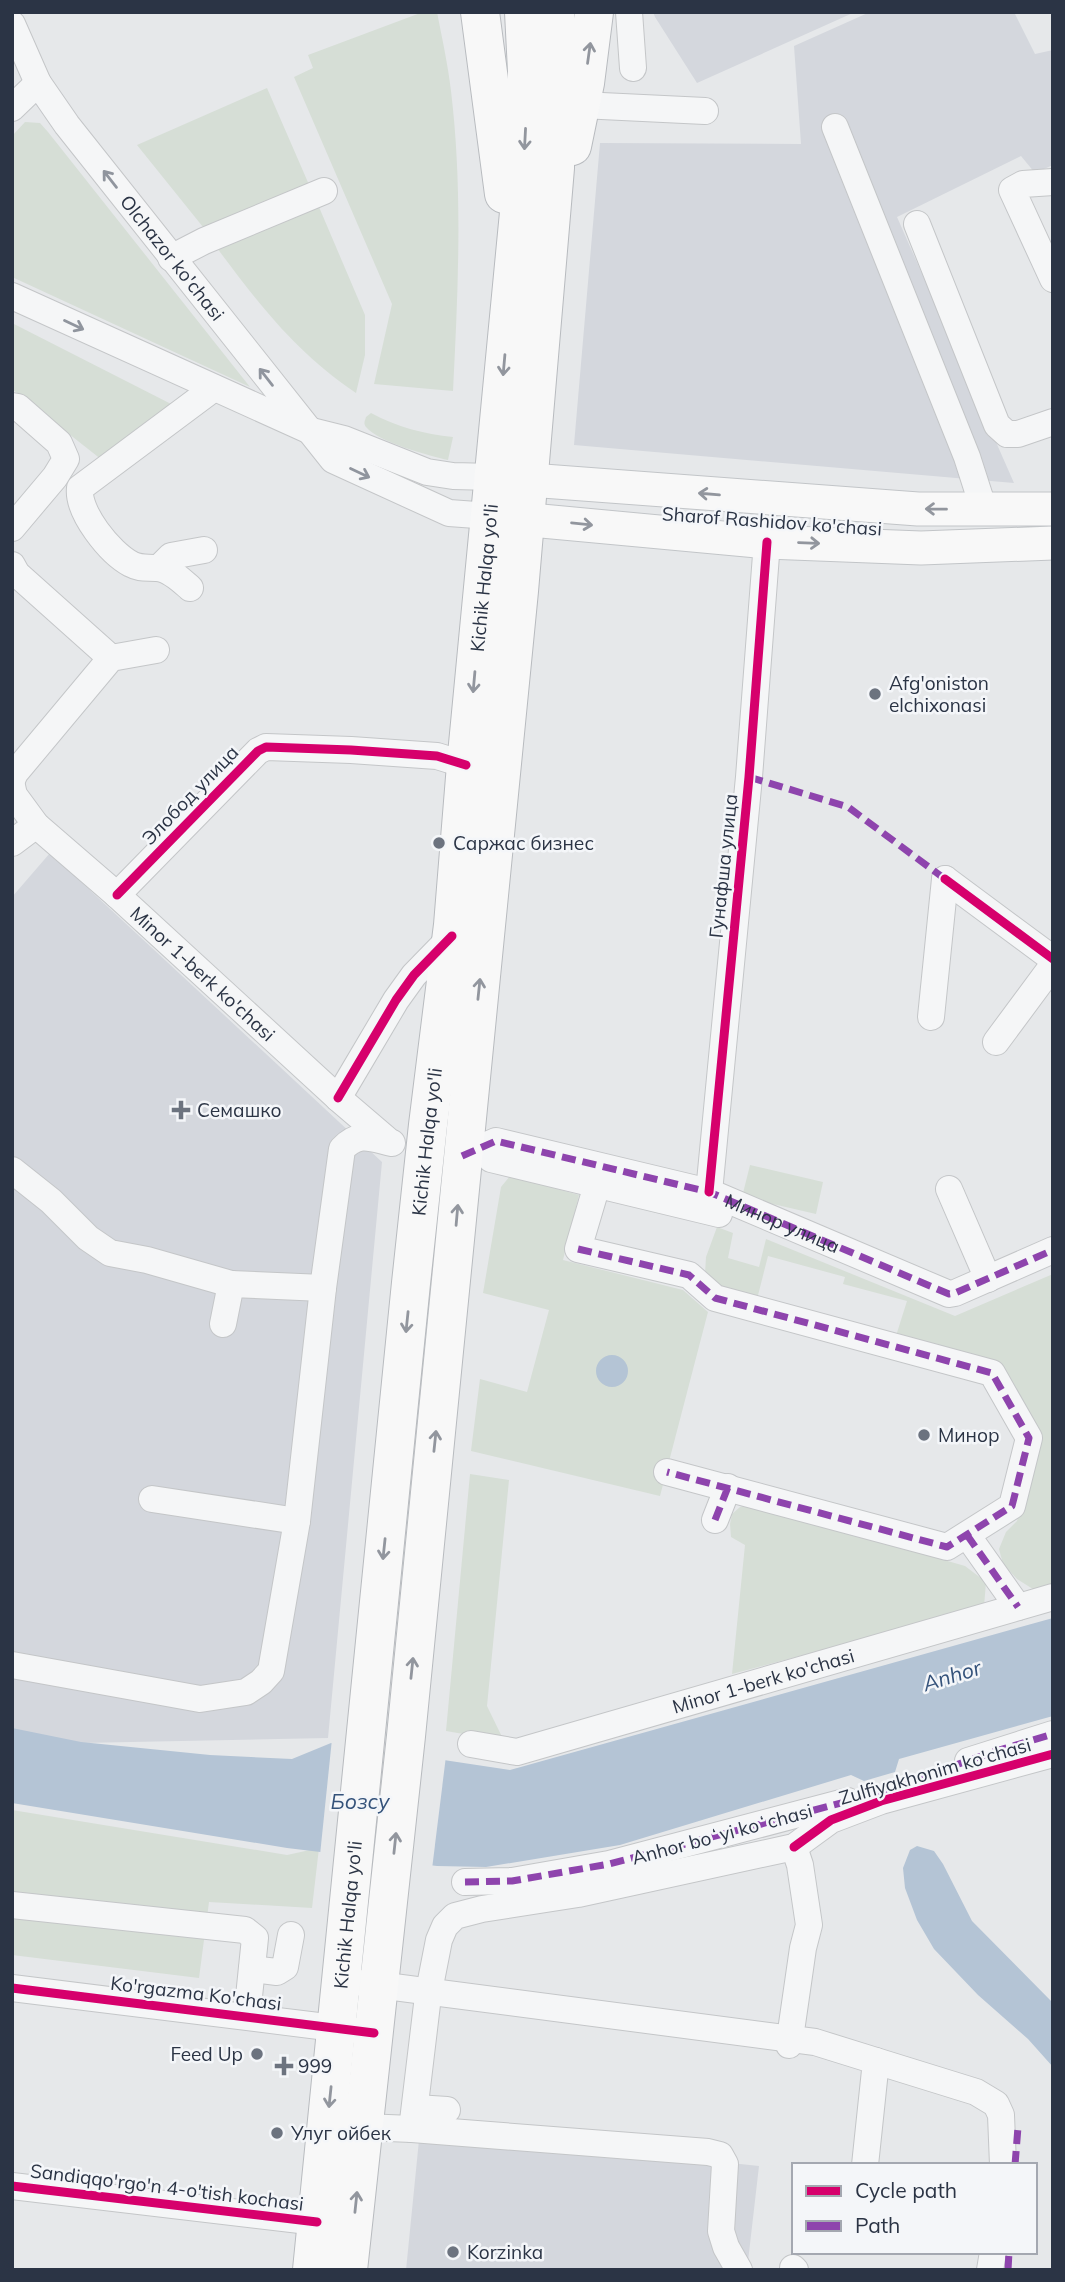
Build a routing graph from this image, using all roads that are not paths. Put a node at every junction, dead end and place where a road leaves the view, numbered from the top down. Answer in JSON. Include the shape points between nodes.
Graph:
{"nodes":[{"id":1,"x":480,"y":12,"type":"edge"},
{"id":2,"x":524,"y":12,"type":"edge"},
{"id":3,"x":555,"y":12,"type":"edge"},
{"id":4,"x":594,"y":12,"type":"edge"},
{"id":5,"x":629,"y":12,"type":"edge"},
{"id":6,"x":12,"y":23,"type":"edge"},
{"id":7,"x":634,"y":68,"type":"dead end"},
{"id":8,"x":541,"y":72,"type":"junction"},
{"id":9,"x":38,"y":83,"type":"junction"},
{"id":10,"x":581,"y":105,"type":"junction"},
{"id":11,"x":12,"y":108,"type":"edge"},
{"id":12,"x":705,"y":111,"type":"dead end"},
{"id":13,"x":835,"y":127,"type":"dead end"},
{"id":14,"x":1053,"y":182,"type":"edge"},
{"id":15,"x":324,"y":191,"type":"dead end"},
{"id":16,"x":917,"y":224,"type":"dead end"},
{"id":17,"x":172,"y":258,"type":"junction"},
{"id":18,"x":530,"y":268,"type":"junction"},
{"id":19,"x":1053,"y":279,"type":"edge"},
{"id":20,"x":12,"y":296,"type":"edge"},
{"id":21,"x":214,"y":388,"type":"junction"},
{"id":22,"x":12,"y":406,"type":"edge"},
{"id":23,"x":1053,"y":422,"type":"edge"},
{"id":24,"x":309,"y":430,"type":"junction"},
{"id":25,"x":511,"y":479,"type":"junction"},
{"id":26,"x":1053,"y":509,"type":"edge"},
{"id":27,"x":984,"y":510,"type":"junction"},
{"id":28,"x":508,"y":518,"type":"junction"},
{"id":29,"x":12,"y":528,"type":"edge"},
{"id":30,"x":767,"y":542,"type":"junction"},
{"id":31,"x":1053,"y":543,"type":"edge"},
{"id":32,"x":204,"y":550,"type":"dead end"},
{"id":33,"x":12,"y":565,"type":"edge"},
{"id":34,"x":159,"y":568,"type":"junction"},
{"id":35,"x":190,"y":588,"type":"dead end"},
{"id":36,"x":156,"y":650,"type":"dead end"},
{"id":37,"x":111,"y":658,"type":"junction"},
{"id":38,"x":466,"y":765,"type":"junction"},
{"id":39,"x":12,"y":780,"type":"edge"},
{"id":40,"x":12,"y":786,"type":"edge"},
{"id":41,"x":36,"y":825,"type":"junction"},
{"id":42,"x":12,"y":843,"type":"edge"},
{"id":43,"x":117,"y":895,"type":"junction"},
{"id":44,"x":452,"y":936,"type":"junction"},
{"id":45,"x":1053,"y":959,"type":"edge"},
{"id":46,"x":1053,"y":965,"type":"edge"},
{"id":47,"x":931,"y":1017,"type":"dead end"},
{"id":48,"x":996,"y":1042,"type":"dead end"},
{"id":49,"x":338,"y":1098,"type":"junction"},
{"id":50,"x":426,"y":1150,"type":"junction"},
{"id":51,"x":12,"y":1170,"type":"edge"},
{"id":52,"x":597,"y":1185,"type":"junction"},
{"id":53,"x":949,"y":1189,"type":"dead end"},
{"id":54,"x":714,"y":1203,"type":"junction"},
{"id":55,"x":1053,"y":1250,"type":"edge"},
{"id":56,"x":988,"y":1279,"type":"junction"},
{"id":57,"x":411,"y":1283,"type":"junction"},
{"id":58,"x":231,"y":1284,"type":"junction"},
{"id":59,"x":451,"y":1286,"type":"junction"},
{"id":60,"x":323,"y":1289,"type":"junction"},
{"id":61,"x":223,"y":1324,"type":"dead end"},
{"id":62,"x":667,"y":1472,"type":"dead end"},
{"id":63,"x":728,"y":1488,"type":"junction"},
{"id":64,"x":152,"y":1499,"type":"dead end"},
{"id":65,"x":715,"y":1520,"type":"dead end"},
{"id":66,"x":297,"y":1521,"type":"junction"},
{"id":67,"x":967,"y":1535,"type":"junction"},
{"id":68,"x":1053,"y":1597,"type":"edge"},
{"id":69,"x":1018,"y":1607,"type":"junction"},
{"id":70,"x":12,"y":1665,"type":"edge"},
{"id":71,"x":1053,"y":1734,"type":"edge"},
{"id":72,"x":471,"y":1744,"type":"dead end"},
{"id":73,"x":1053,"y":1755,"type":"edge"},
{"id":74,"x":794,"y":1847,"type":"junction"},
{"id":75,"x":465,"y":1882,"type":"dead end"},
{"id":76,"x":12,"y":1905,"type":"edge"},
{"id":77,"x":291,"y":1935,"type":"dead end"},
{"id":78,"x":252,"y":1969,"type":"junction"},
{"id":79,"x":342,"y":1981,"type":"junction"},
{"id":80,"x":380,"y":1984,"type":"junction"},
{"id":81,"x":12,"y":1988,"type":"edge"},
{"id":82,"x":428,"y":1991,"type":"junction"},
{"id":83,"x":247,"y":2016,"type":"junction"},
{"id":84,"x":337,"y":2028,"type":"junction"},
{"id":85,"x":374,"y":2033,"type":"junction"},
{"id":86,"x":790,"y":2043,"type":"junction"},
{"id":87,"x":876,"y":2060,"type":"junction"},
{"id":88,"x":447,"y":2110,"type":"dead end"},
{"id":89,"x":414,"y":2118,"type":"junction"},
{"id":90,"x":364,"y":2127,"type":"junction"},
{"id":91,"x":1018,"y":2127,"type":"dead end"},
{"id":92,"x":865,"y":2163,"type":"edge"},
{"id":93,"x":1003,"y":2163,"type":"edge"},
{"id":94,"x":1015,"y":2163,"type":"edge"},
{"id":95,"x":12,"y":2186,"type":"edge"},
{"id":96,"x":317,"y":2222,"type":"junction"},
{"id":97,"x":312,"y":2270,"type":"edge"},
{"id":98,"x":348,"y":2270,"type":"edge"},
{"id":99,"x":739,"y":2270,"type":"edge"}],
"edges":[{"from":1,"to":18,"type":"highway","one_way":true},
{"from":2,"to":8,"type":"highway","name":"Kichik Halqa yo'li"},
{"from":3,"to":8,"type":"highway","name":"Kichik Halqa yo'li"},
{"from":10,"to":4,"type":"highway","one_way":true},
{"from":5,"to":7,"type":"street"},
{"from":6,"to":9,"type":"street","name":"Olchazor ko'chasi"},
{"from":8,"to":18,"type":"highway","name":"Kichik Halqa yo'li","via":[[555,168]]},
{"from":9,"to":11,"type":"street"},
{"from":17,"to":9,"type":"street","name":"Olchazor ko'chasi","one_way":true},
{"from":10,"to":12,"type":"street"},
{"from":10,"to":18,"type":"highway"},
{"from":13,"to":27,"type":"street"},
{"from":14,"to":19,"type":"street","via":[[1023,184],[1012,190]]},
{"from":15,"to":17,"type":"street"},
{"from":16,"to":23,"type":"street","via":[[997,425],[1007,434],[1018,434]]},
{"from":24,"to":17,"type":"street","name":"Olchazor ko'chasi","one_way":true},
{"from":18,"to":25,"type":"highway","name":"Kichik Halqa yo'li"},
{"from":20,"to":21,"type":"street","name":"Olchazor ko'chasi","one_way":true},
{"from":21,"to":24,"type":"street","name":"Olchazor ko'chasi"},
{"from":21,"to":34,"type":"street","via":[[80,488],[83,508],[116,555],[145,569]]},
{"from":22,"to":29,"type":"street","via":[[58,443],[66,459]]},
{"from":24,"to":25,"type":"street","name":"Olchazor ko'chasi","via":[[428,472]]},
{"from":24,"to":28,"type":"street","name":"Olchazor ko'chasi","one_way":true,"via":[[333,460],[435,508]]},
{"from":27,"to":25,"type":"main road","name":"Sharof Rashidov ko'chasi","one_way":true},
{"from":25,"to":28,"type":"highway","name":"Kichik Halqa yo'li"},
{"from":26,"to":27,"type":"main road","name":"Sharof Rashidov ko'chasi"},
{"from":28,"to":30,"type":"main road","name":"Sharof Rashidov ko'chasi","one_way":true},
{"from":28,"to":38,"type":"highway","name":"Kichik Halqa yo'li","one_way":true},
{"from":50,"to":28,"type":"highway","name":"Kichik Halqa yo'li","one_way":true},
{"from":30,"to":31,"type":"main road","name":"Sharof Rashidov ko'chasi","one_way":true,"via":[[921,548]]},
{"from":30,"to":54,"type":"street","name":"Гунафша улица"},
{"from":32,"to":34,"type":"street","via":[[171,556]]},
{"from":33,"to":37,"type":"street"},
{"from":34,"to":35,"type":"street"},
{"from":36,"to":37,"type":"street"},
{"from":37,"to":39,"type":"street"},
{"from":38,"to":43,"type":"street","name":"Элобод улица","via":[[437,756],[266,747]]},
{"from":38,"to":44,"type":"highway","name":"Kichik Halqa yo'li"},
{"from":40,"to":41,"type":"street","name":"Minor 1-berk ko'chasi"},
{"from":41,"to":42,"type":"street"},
{"from":41,"to":43,"type":"street","name":"Minor 1-berk ko'chasi"},
{"from":43,"to":49,"type":"street","name":"Minor 1-berk ko'chasi"},
{"from":44,"to":49,"type":"street","via":[[396,1000]]},
{"from":44,"to":50,"type":"highway","name":"Kichik Halqa yo'li"},
{"from":45,"to":47,"type":"street","via":[[946,880]]},
{"from":46,"to":48,"type":"street"},
{"from":49,"to":50,"type":"street","name":"Minor 1-berk ko'chasi"},
{"from":50,"to":52,"type":"street","via":[[495,1160]]},
{"from":50,"to":54,"type":"street","name":"Минор улица","via":[[496,1141]]},
{"from":50,"to":57,"type":"highway","name":"Kichik Halqa yo'li"},
{"from":59,"to":50,"type":"highway","name":"Kichik Halqa yo'li","one_way":true},
{"from":50,"to":60,"type":"street","via":[[359,1136],[342,1149]]},
{"from":51,"to":58,"type":"street","via":[[110,1252]]},
{"from":52,"to":54,"type":"street"},
{"from":52,"to":67,"type":"street","via":[[578,1249],[689,1275],[715,1298],[992,1373],[1029,1438],[1012,1506]]},
{"from":53,"to":56,"type":"street"},
{"from":54,"to":56,"type":"street","name":"Минор улица","via":[[949,1293]]},
{"from":55,"to":56,"type":"street","name":"Минор улица"},
{"from":57,"to":59,"type":"highway"},
{"from":57,"to":79,"type":"highway","name":"Kichik Halqa yo'li","one_way":true},
{"from":58,"to":60,"type":"street"},
{"from":58,"to":61,"type":"street"},
{"from":80,"to":59,"type":"highway","name":"Kichik Halqa yo'li","one_way":true},
{"from":60,"to":66,"type":"street"},
{"from":62,"to":63,"type":"street"},
{"from":63,"to":65,"type":"street"},
{"from":63,"to":67,"type":"street","via":[[947,1547]]},
{"from":64,"to":66,"type":"street"},
{"from":66,"to":70,"type":"street","via":[[271,1671],[246,1692],[200,1699]]},
{"from":67,"to":69,"type":"street"},
{"from":68,"to":69,"type":"street","name":"Minor 1-berk ko'chasi"},
{"from":69,"to":72,"type":"street","name":"Minor 1-berk ko'chasi","via":[[517,1752]]},
{"from":71,"to":75,"type":"street","name":"Anhor boʻyi koʻchasi","via":[[864,1797],[609,1864],[512,1881]]},
{"from":73,"to":74,"type":"street","name":"Zulfiyakhonim ko'chasi","via":[[881,1801],[831,1820]]},
{"from":74,"to":82,"type":"street","via":[[455,1916],[439,1940]]},
{"from":74,"to":86,"type":"street","via":[[809,1925]]},
{"from":76,"to":78,"type":"street","via":[[245,1930],[255,1938]]},
{"from":77,"to":78,"type":"street","via":[[285,1967],[277,1972]]},
{"from":78,"to":83,"type":"street"},
{"from":79,"to":80,"type":"street"},
{"from":79,"to":84,"type":"highway","name":"Kichik Halqa yo'li"},
{"from":80,"to":82,"type":"street"},
{"from":80,"to":85,"type":"highway","name":"Kichik Halqa yo'li"},
{"from":81,"to":83,"type":"street","name":"Ko'rgazma Ko'chasi"},
{"from":82,"to":86,"type":"street"},
{"from":82,"to":89,"type":"street"},
{"from":83,"to":84,"type":"street","name":"Ko'rgazma Ko'chasi"},
{"from":84,"to":85,"type":"street","name":"Ko'rgazma Ko'chasi"},
{"from":84,"to":96,"type":"highway","name":"Kichik Halqa yo'li","one_way":true},
{"from":85,"to":90,"type":"highway","name":"Kichik Halqa yo'li"},
{"from":86,"to":87,"type":"street","via":[[815,2042]]},
{"from":87,"to":92,"type":"street"},
{"from":87,"to":93,"type":"street","via":[[975,2092],[996,2104],[1001,2115]]},
{"from":88,"to":89,"type":"street"},
{"from":89,"to":90,"type":"street"},
{"from":89,"to":99,"type":"street","via":[[720,2155],[725,2164],[721,2231]]},
{"from":98,"to":90,"type":"highway","name":"Kichik Halqa yo'li","one_way":true},
{"from":91,"to":94,"type":"street"},
{"from":95,"to":96,"type":"street","name":"Sandiqqo'rgo'n 4-o'tish kochasi"},
{"from":96,"to":97,"type":"highway","name":"Kichik Halqa yo'li"}]}
